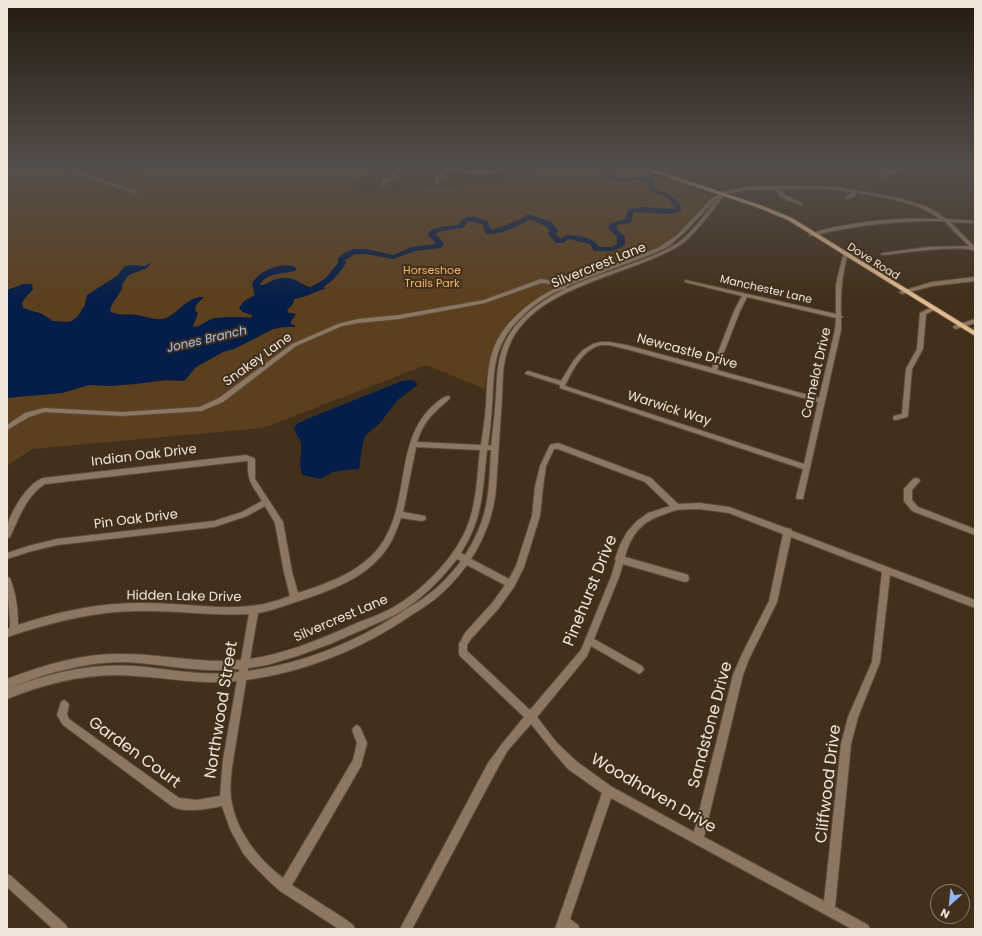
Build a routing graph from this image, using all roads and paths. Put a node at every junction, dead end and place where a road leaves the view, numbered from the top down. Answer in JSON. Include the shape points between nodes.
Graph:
{"nodes":[{"id":1,"x":708,"y":212,"type":"edge"},
{"id":2,"x":764,"y":212,"type":"edge"},
{"id":3,"x":933,"y":212,"type":"edge"},
{"id":4,"x":946,"y":221,"type":"junction"},
{"id":5,"x":975,"y":222,"type":"edge"},
{"id":6,"x":813,"y":234,"type":"junction"},
{"id":7,"x":974,"y":249,"type":"edge"},
{"id":8,"x":883,"y":254,"type":"dead end"},
{"id":9,"x":846,"y":255,"type":"junction"},
{"id":10,"x":975,"y":279,"type":"edge"},
{"id":11,"x":688,"y":281,"type":"dead end"},
{"id":12,"x":563,"y":288,"type":"junction"},
{"id":13,"x":904,"y":292,"type":"junction"},
{"id":14,"x":746,"y":295,"type":"junction"},
{"id":15,"x":932,"y":309,"type":"junction"},
{"id":16,"x":840,"y":317,"type":"junction"},
{"id":17,"x":975,"y":321,"type":"edge"},
{"id":18,"x":959,"y":326,"type":"junction"},
{"id":19,"x":975,"y":334,"type":"edge"},
{"id":20,"x":975,"y":339,"type":"edge"},
{"id":21,"x":714,"y":370,"type":"junction"},
{"id":22,"x":528,"y":373,"type":"dead end"},
{"id":23,"x":563,"y":384,"type":"junction"},
{"id":24,"x":447,"y":398,"type":"dead end"},
{"id":25,"x":822,"y":401,"type":"junction"},
{"id":26,"x":896,"y":418,"type":"dead end"},
{"id":27,"x":7,"y":428,"type":"edge"},
{"id":28,"x":413,"y":444,"type":"junction"},
{"id":29,"x":485,"y":448,"type":"junction"},
{"id":30,"x":495,"y":448,"type":"junction"},
{"id":31,"x":806,"y":467,"type":"junction"},
{"id":32,"x":916,"y":481,"type":"dead end"},
{"id":33,"x":800,"y":497,"type":"dead end"},
{"id":34,"x":266,"y":502,"type":"junction"},
{"id":35,"x":676,"y":507,"type":"junction"},
{"id":36,"x":399,"y":515,"type":"junction"},
{"id":37,"x":422,"y":518,"type":"dead end"},
{"id":38,"x":788,"y":531,"type":"junction"},
{"id":39,"x":975,"y":532,"type":"edge"},
{"id":40,"x":7,"y":535,"type":"edge"},
{"id":41,"x":455,"y":554,"type":"junction"},
{"id":42,"x":7,"y":556,"type":"edge"},
{"id":43,"x":465,"y":560,"type":"junction"},
{"id":44,"x":619,"y":560,"type":"junction"},
{"id":45,"x":886,"y":570,"type":"junction"},
{"id":46,"x":685,"y":578,"type":"dead end"},
{"id":47,"x":7,"y":581,"type":"edge"},
{"id":48,"x":511,"y":584,"type":"junction"},
{"id":49,"x":295,"y":598,"type":"junction"},
{"id":50,"x":975,"y":604,"type":"edge"},
{"id":51,"x":254,"y":610,"type":"junction"},
{"id":52,"x":10,"y":632,"type":"edge"},
{"id":53,"x":590,"y":641,"type":"junction"},
{"id":54,"x":245,"y":663,"type":"junction"},
{"id":55,"x":639,"y":669,"type":"dead end"},
{"id":56,"x":243,"y":677,"type":"junction"},
{"id":57,"x":7,"y":684,"type":"edge"},
{"id":58,"x":7,"y":694,"type":"edge"},
{"id":59,"x":64,"y":705,"type":"dead end"},
{"id":60,"x":531,"y":717,"type":"junction"},
{"id":61,"x":357,"y":730,"type":"dead end"},
{"id":62,"x":608,"y":791,"type":"junction"},
{"id":63,"x":226,"y":800,"type":"junction"},
{"id":64,"x":698,"y":838,"type":"junction"},
{"id":65,"x":8,"y":883,"type":"edge"},
{"id":66,"x":284,"y":887,"type":"junction"},
{"id":67,"x":829,"y":909,"type":"junction"},
{"id":68,"x":562,"y":926,"type":"edge"},
{"id":69,"x":62,"y":929,"type":"edge"},
{"id":70,"x":349,"y":929,"type":"edge"},
{"id":71,"x":406,"y":929,"type":"edge"},
{"id":72,"x":574,"y":929,"type":"edge"},
{"id":73,"x":864,"y":929,"type":"edge"}],
"edges":[{"from":1,"to":12,"type":"street","name":"Silvercrest Lane","via":[[689,235],[662,254]]},
{"from":2,"to":6,"type":"main road","name":"Dove Road"},
{"from":3,"to":4,"type":"street"},
{"from":4,"to":5,"type":"street"},
{"from":4,"to":6,"type":"street","via":[[874,222]]},
{"from":4,"to":7,"type":"street"},
{"from":6,"to":9,"type":"main road","name":"Dove Road"},
{"from":7,"to":8,"type":"street","via":[[913,250]]},
{"from":9,"to":13,"type":"main road","name":"Dove Road"},
{"from":9,"to":16,"type":"street","name":"Camelot Drive","via":[[840,272]]},
{"from":10,"to":13,"type":"street","via":[[932,284]]},
{"from":11,"to":14,"type":"street","name":"Manchester Lane"},
{"from":12,"to":27,"type":"street","name":"Snakey Lane","via":[[552,282],[541,281],[485,301],[340,325],[294,345],[221,400],[201,408],[122,414],[44,410],[27,415]]},
{"from":12,"to":29,"type":"street","name":"Silvercrest Lane","via":[[542,297],[526,309],[498,344],[492,367]]},
{"from":12,"to":30,"type":"street","name":"Silvercrest Lane","via":[[532,312],[519,326],[505,349],[500,366]]},
{"from":13,"to":15,"type":"main road","name":"Dove Road"},
{"from":14,"to":16,"type":"street","name":"Manchester Lane"},
{"from":14,"to":21,"type":"street"},
{"from":15,"to":18,"type":"main road","name":"Dove Road"},
{"from":15,"to":26,"type":"street","via":[[923,313],[920,349],[909,369],[905,415]]},
{"from":16,"to":25,"type":"street","name":"Camelot Drive"},
{"from":17,"to":18,"type":"street"},
{"from":18,"to":19,"type":"main road","name":"Dove Road"},
{"from":18,"to":20,"type":"main road","name":"Dove Road"},
{"from":21,"to":23,"type":"street","name":"Newcastle Drive","via":[[623,347],[600,344],[585,352]]},
{"from":21,"to":25,"type":"street","name":"Newcastle Drive"},
{"from":22,"to":23,"type":"street","name":"Warwick Way"},
{"from":23,"to":31,"type":"street","name":"Warwick Way","via":[[562,386]]},
{"from":24,"to":28,"type":"street","name":"Hidden Lake Drive","via":[[421,423]]},
{"from":25,"to":31,"type":"street","name":"Camelot Drive"},
{"from":28,"to":29,"type":"street"},
{"from":28,"to":36,"type":"street","name":"Hidden Lake Drive"},
{"from":29,"to":30,"type":"street"},
{"from":29,"to":41,"type":"street","name":"Silvercrest Lane","via":[[482,489],[475,515]]},
{"from":30,"to":43,"type":"street","name":"Silvercrest Lane","via":[[488,515],[475,545]]},
{"from":31,"to":33,"type":"street","name":"Camelot Drive"},
{"from":32,"to":39,"type":"street","via":[[908,489],[908,501],[915,510]]},
{"from":34,"to":40,"type":"street","name":"Indian Oak Drive","via":[[252,479],[252,460],[241,458],[51,479],[39,483],[27,495]]},
{"from":34,"to":42,"type":"street","name":"Pin Oak Drive","via":[[244,514],[214,524],[57,542]]},
{"from":34,"to":49,"type":"street","via":[[279,522]]},
{"from":35,"to":38,"type":"street","name":"Pinehurst Drive","via":[[699,506],[729,510]]},
{"from":35,"to":44,"type":"street","name":"Pinehurst Drive","via":[[651,515],[640,523],[630,534]]},
{"from":35,"to":48,"type":"street","via":[[648,480],[553,446],[549,450],[542,473],[532,532]]},
{"from":36,"to":37,"type":"street"},
{"from":36,"to":49,"type":"street","name":"Hidden Lake Drive","via":[[387,542],[369,563],[354,574],[329,586]]},
{"from":38,"to":45,"type":"street","name":"Pinehurst Drive"},
{"from":38,"to":64,"type":"street","name":"Sandstone Drive","via":[[773,602],[738,675]]},
{"from":41,"to":43,"type":"street"},
{"from":41,"to":54,"type":"street","name":"Silvercrest Lane","via":[[439,575],[402,606],[386,615],[329,640],[279,657]]},
{"from":43,"to":48,"type":"street"},
{"from":43,"to":56,"type":"street","name":"Silvercrest Lane","via":[[440,591],[378,631],[343,648],[287,668]]},
{"from":44,"to":46,"type":"street"},
{"from":44,"to":53,"type":"street","name":"Pinehurst Drive"},
{"from":45,"to":50,"type":"street","name":"Pinehurst Drive"},
{"from":45,"to":67,"type":"street","name":"Cliffwood Drive","via":[[876,662],[853,717],[846,744]]},
{"from":47,"to":52,"type":"street","via":[[15,614]]},
{"from":48,"to":60,"type":"street","name":"Woodhaven Drive","via":[[468,636],[463,644],[463,653]]},
{"from":49,"to":51,"type":"street","name":"Hidden Lake Drive"},
{"from":51,"to":52,"type":"street","name":"Hidden Lake Drive","via":[[235,612],[125,607],[42,622]]},
{"from":51,"to":54,"type":"street","name":"Northwood Street"},
{"from":53,"to":55,"type":"street"},
{"from":53,"to":60,"type":"street","name":"Pinehurst Drive","via":[[578,662]]},
{"from":54,"to":56,"type":"street","name":"Northwood Street"},
{"from":54,"to":57,"type":"street","name":"Silvercrest Lane","via":[[215,665],[105,658],[24,676]]},
{"from":56,"to":58,"type":"street","name":"Silvercrest Lane","via":[[181,677],[120,670],[82,672],[46,679]]},
{"from":56,"to":63,"type":"street","name":"Northwood Street","via":[[228,760]]},
{"from":59,"to":63,"type":"street","name":"Garden Court","via":[[62,715],[66,722],[177,803],[197,806]]},
{"from":60,"to":62,"type":"street","name":"Woodhaven Drive","via":[[572,765]]},
{"from":60,"to":71,"type":"street","name":"Pinehurst Drive","via":[[505,747],[492,767]]},
{"from":61,"to":66,"type":"street","via":[[362,743],[357,762]]},
{"from":62,"to":64,"type":"street","name":"Woodhaven Drive"},
{"from":62,"to":68,"type":"street"},
{"from":63,"to":66,"type":"street","name":"Northwood Street","via":[[235,828],[249,851]]},
{"from":64,"to":67,"type":"street","name":"Woodhaven Drive"},
{"from":65,"to":69,"type":"street"},
{"from":66,"to":70,"type":"street","name":"Northwood Street"},
{"from":67,"to":73,"type":"street","name":"Woodhaven Drive"},
{"from":68,"to":72,"type":"street"}]}
